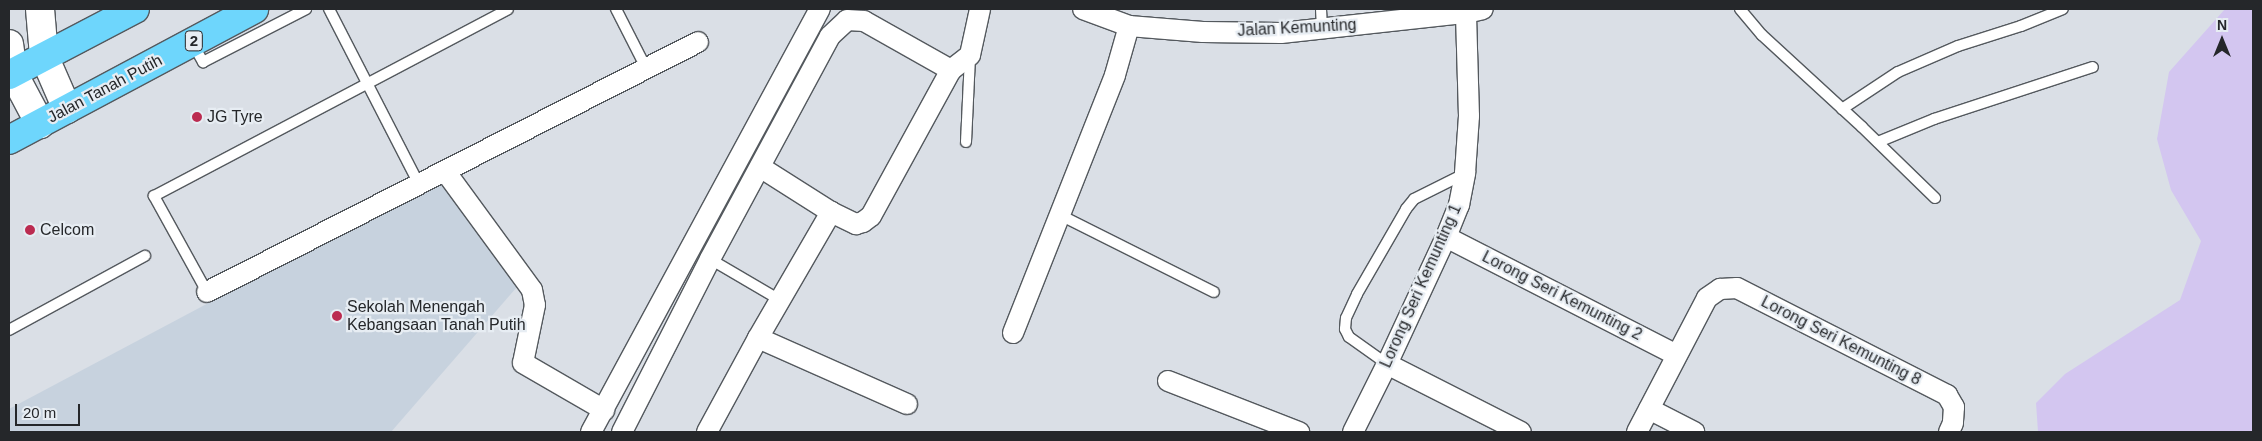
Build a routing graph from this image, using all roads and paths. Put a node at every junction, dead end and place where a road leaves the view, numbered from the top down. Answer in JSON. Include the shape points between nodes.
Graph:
{"nodes":[{"id":1,"x":40,"y":9,"type":"edge"},
{"id":2,"x":135,"y":9,"type":"edge"},
{"id":3,"x":254,"y":9,"type":"edge"},
{"id":4,"x":306,"y":9,"type":"edge"},
{"id":5,"x":329,"y":9,"type":"edge"},
{"id":6,"x":508,"y":9,"type":"edge"},
{"id":7,"x":616,"y":9,"type":"edge"},
{"id":8,"x":820,"y":9,"type":"edge"},
{"id":9,"x":980,"y":9,"type":"edge"},
{"id":10,"x":1083,"y":9,"type":"edge"},
{"id":11,"x":1321,"y":9,"type":"edge"},
{"id":12,"x":1740,"y":9,"type":"edge"},
{"id":13,"x":2063,"y":9,"type":"edge"},
{"id":14,"x":1474,"y":11,"type":"edge"},
{"id":15,"x":1129,"y":26,"type":"junction"},
{"id":16,"x":1322,"y":29,"type":"junction"},
{"id":17,"x":192,"y":42,"type":"junction"},
{"id":18,"x":698,"y":42,"type":"dead end"},
{"id":19,"x":9,"y":44,"type":"edge"},
{"id":20,"x":970,"y":55,"type":"junction"},
{"id":21,"x":44,"y":56,"type":"junction"},
{"id":22,"x":2093,"y":67,"type":"dead end"},
{"id":23,"x":646,"y":68,"type":"junction"},
{"id":24,"x":951,"y":70,"type":"junction"},
{"id":25,"x":11,"y":74,"type":"edge"},
{"id":26,"x":367,"y":84,"type":"junction"},
{"id":27,"x":67,"y":108,"type":"junction"},
{"id":28,"x":1842,"y":108,"type":"junction"},
{"id":29,"x":40,"y":124,"type":"junction"},
{"id":30,"x":9,"y":140,"type":"edge"},
{"id":31,"x":966,"y":142,"type":"dead end"},
{"id":32,"x":1878,"y":142,"type":"junction"},
{"id":33,"x":760,"y":167,"type":"junction"},
{"id":34,"x":445,"y":171,"type":"junction"},
{"id":35,"x":1465,"y":173,"type":"junction"},
{"id":36,"x":419,"y":184,"type":"junction"},
{"id":37,"x":1935,"y":198,"type":"dead end"},
{"id":38,"x":832,"y":212,"type":"junction"},
{"id":39,"x":1060,"y":215,"type":"junction"},
{"id":40,"x":1446,"y":237,"type":"junction"},
{"id":41,"x":145,"y":256,"type":"dead end"},
{"id":42,"x":710,"y":259,"type":"junction"},
{"id":43,"x":207,"y":292,"type":"joint"},
{"id":44,"x":1214,"y":292,"type":"dead end"},
{"id":45,"x":780,"y":300,"type":"junction"},
{"id":46,"x":9,"y":330,"type":"edge"},
{"id":47,"x":1013,"y":333,"type":"dead end"},
{"id":48,"x":758,"y":338,"type":"junction"},
{"id":49,"x":1677,"y":355,"type":"junction"},
{"id":50,"x":1387,"y":364,"type":"junction"},
{"id":51,"x":1168,"y":381,"type":"dead end"},
{"id":52,"x":907,"y":404,"type":"dead end"},
{"id":53,"x":1649,"y":409,"type":"junction"},
{"id":54,"x":604,"y":410,"type":"junction"},
{"id":55,"x":1951,"y":428,"type":"edge"},
{"id":56,"x":592,"y":432,"type":"edge"},
{"id":57,"x":622,"y":432,"type":"edge"},
{"id":58,"x":707,"y":432,"type":"edge"},
{"id":59,"x":1299,"y":432,"type":"edge"},
{"id":60,"x":1353,"y":432,"type":"edge"},
{"id":61,"x":1521,"y":432,"type":"edge"},
{"id":62,"x":1637,"y":432,"type":"edge"},
{"id":63,"x":1694,"y":432,"type":"edge"}],
"edges":[{"from":1,"to":21,"type":"main road"},
{"from":2,"to":21,"type":"highway"},
{"from":3,"to":17,"type":"highway","name":"Jalan Tanah Putih","number":"2"},
{"from":4,"to":17,"type":"lane","via":[[203,62]]},
{"from":5,"to":26,"type":"lane"},
{"from":6,"to":26,"type":"lane"},
{"from":7,"to":23,"type":"lane"},
{"from":8,"to":54,"type":"street"},
{"from":9,"to":20,"type":"street"},
{"from":10,"to":15,"type":"street","name":"Jalan Kemunting"},
{"from":11,"to":16,"type":"lane"},
{"from":12,"to":28,"type":"lane","via":[[1762,35]]},
{"from":13,"to":28,"type":"lane","via":[[1958,46],[1898,72]]},
{"from":14,"to":16,"type":"street","name":"Jalan Kemunting"},
{"from":14,"to":35,"type":"street","name":"Lorong Seri Kemunting 1"},
{"from":15,"to":16,"type":"street","name":"Jalan Kemunting","via":[[1203,32],[1281,33]]},
{"from":15,"to":39,"type":"street","via":[[1115,75]]},
{"from":17,"to":27,"type":"highway","name":"Jalan Tanah Putih","number":"2"},
{"from":18,"to":23,"type":"street"},
{"from":19,"to":25,"type":"main road"},
{"from":20,"to":24,"type":"street"},
{"from":20,"to":31,"type":"lane"},
{"from":21,"to":25,"type":"highway"},
{"from":21,"to":27,"type":"main road"},
{"from":22,"to":32,"type":"lane","via":[[1934,118]]},
{"from":23,"to":34,"type":"street"},
{"from":24,"to":33,"type":"street","via":[[864,21],[847,20],[830,36]]},
{"from":24,"to":38,"type":"street","via":[[871,216],[856,224]]},
{"from":25,"to":29,"type":"main road"},
{"from":26,"to":36,"type":"lane"},
{"from":26,"to":43,"type":"lane","via":[[154,196]]},
{"from":27,"to":29,"type":"highway","name":"Jalan Tanah Putih","number":"2"},
{"from":28,"to":32,"type":"lane"},
{"from":29,"to":30,"type":"highway","name":"Jalan Tanah Putih","number":"2"},
{"from":32,"to":37,"type":"lane"},
{"from":33,"to":38,"type":"street"},
{"from":33,"to":42,"type":"street"},
{"from":34,"to":36,"type":"street"},
{"from":34,"to":54,"type":"street","via":[[532,290],[535,305],[523,363]]},
{"from":35,"to":40,"type":"street","name":"Lorong Seri Kemunting 1","via":[[1459,205]]},
{"from":35,"to":50,"type":"lane","via":[[1414,199],[1346,318],[1345,329],[1349,337]]},
{"from":36,"to":43,"type":"street"},
{"from":38,"to":45,"type":"street"},
{"from":39,"to":44,"type":"lane"},
{"from":39,"to":47,"type":"street"},
{"from":40,"to":49,"type":"street","name":"Lorong Seri Kemunting 2"},
{"from":40,"to":50,"type":"street","name":"Lorong Seri Kemunting 1"},
{"from":41,"to":46,"type":"lane"},
{"from":42,"to":45,"type":"lane"},
{"from":42,"to":57,"type":"street"},
{"from":45,"to":48,"type":"street"},
{"from":48,"to":52,"type":"street"},
{"from":48,"to":58,"type":"street"},
{"from":49,"to":53,"type":"street"},
{"from":49,"to":55,"type":"street","name":"Lorong Seri Kemunting 8","via":[[1707,298],[1720,289],[1737,288],[1946,395],[1954,407]]},
{"from":50,"to":60,"type":"street","name":"Lorong Seri Kemunting 1"},
{"from":50,"to":61,"type":"street"},
{"from":51,"to":59,"type":"street"},
{"from":53,"to":62,"type":"street"},
{"from":53,"to":63,"type":"street"},
{"from":54,"to":56,"type":"street"}]}
